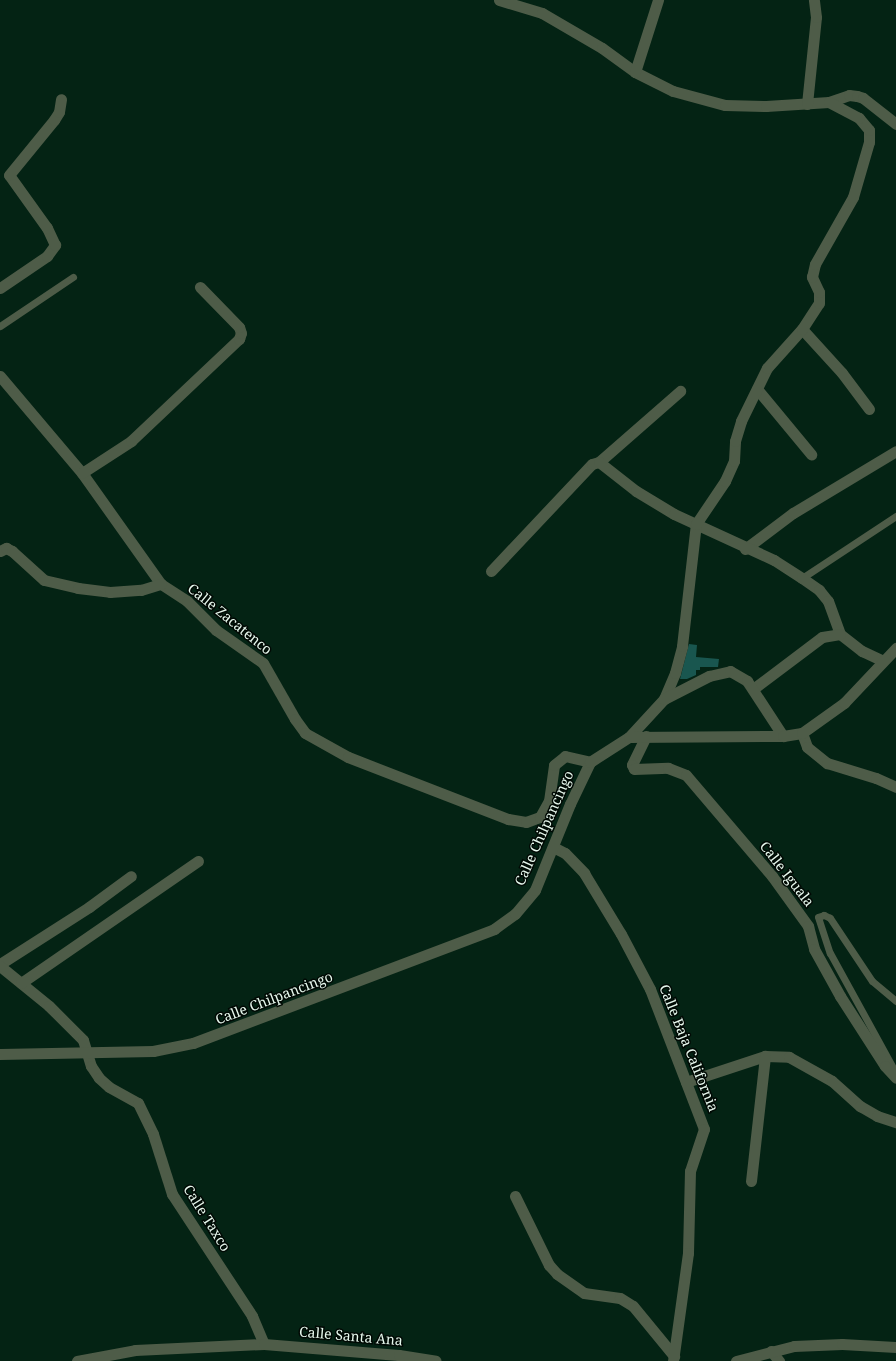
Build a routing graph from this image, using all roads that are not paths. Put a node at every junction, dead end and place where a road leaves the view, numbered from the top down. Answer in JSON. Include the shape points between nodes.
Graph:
{"nodes":[{"id":1,"x":499,"y":0,"type":"edge"},
{"id":2,"x":658,"y":0,"type":"edge"},
{"id":3,"x":814,"y":0,"type":"edge"},
{"id":4,"x":635,"y":72,"type":"junction"},
{"id":5,"x":61,"y":99,"type":"dead end"},
{"id":6,"x":829,"y":102,"type":"junction"},
{"id":7,"x":807,"y":104,"type":"junction"},
{"id":8,"x":896,"y":124,"type":"edge"},
{"id":9,"x":74,"y":277,"type":"dead end"},
{"id":10,"x":200,"y":287,"type":"dead end"},
{"id":11,"x":0,"y":288,"type":"edge"},
{"id":12,"x":0,"y":326,"type":"edge"},
{"id":13,"x":802,"y":329,"type":"junction"},
{"id":14,"x":0,"y":376,"type":"edge"},
{"id":15,"x":757,"y":388,"type":"junction"},
{"id":16,"x":680,"y":390,"type":"dead end"},
{"id":17,"x":869,"y":410,"type":"dead end"},
{"id":18,"x":896,"y":451,"type":"edge"},
{"id":19,"x":811,"y":454,"type":"dead end"},
{"id":20,"x":599,"y":462,"type":"junction"},
{"id":21,"x":82,"y":473,"type":"junction"},
{"id":22,"x":896,"y":516,"type":"edge"},
{"id":23,"x":696,"y":524,"type":"junction"},
{"id":24,"x":745,"y":549,"type":"junction"},
{"id":25,"x":0,"y":551,"type":"edge"},
{"id":26,"x":491,"y":571,"type":"dead end"},
{"id":27,"x":802,"y":578,"type":"junction"},
{"id":28,"x":160,"y":584,"type":"junction"},
{"id":29,"x":840,"y":634,"type":"junction"},
{"id":30,"x":896,"y":648,"type":"edge"},
{"id":31,"x":883,"y":661,"type":"junction"},
{"id":32,"x":753,"y":689,"type":"junction"},
{"id":33,"x":664,"y":699,"type":"junction"},
{"id":34,"x":802,"y":733,"type":"junction"},
{"id":35,"x":646,"y":736,"type":"junction"},
{"id":36,"x":783,"y":736,"type":"junction"},
{"id":37,"x":629,"y":737,"type":"junction"},
{"id":38,"x":590,"y":762,"type":"junction"},
{"id":39,"x":896,"y":787,"type":"edge"},
{"id":40,"x":553,"y":847,"type":"junction"},
{"id":41,"x":198,"y":861,"type":"dead end"},
{"id":42,"x":131,"y":876,"type":"dead end"},
{"id":43,"x":0,"y":965,"type":"edge"},
{"id":44,"x":21,"y":983,"type":"junction"},
{"id":45,"x":896,"y":1001,"type":"edge"},
{"id":46,"x":88,"y":1053,"type":"junction"},
{"id":47,"x":0,"y":1054,"type":"edge"},
{"id":48,"x":765,"y":1056,"type":"junction"},
{"id":49,"x":896,"y":1073,"type":"edge"},
{"id":50,"x":896,"y":1078,"type":"edge"},
{"id":51,"x":686,"y":1082,"type":"junction"},
{"id":52,"x":896,"y":1122,"type":"edge"},
{"id":53,"x":751,"y":1181,"type":"dead end"},
{"id":54,"x":515,"y":1196,"type":"dead end"},
{"id":55,"x":264,"y":1344,"type":"junction"},
{"id":56,"x":896,"y":1346,"type":"edge"},
{"id":57,"x":771,"y":1351,"type":"junction"},
{"id":58,"x":673,"y":1358,"type":"edge"},
{"id":59,"x":78,"y":1361,"type":"edge"},
{"id":60,"x":436,"y":1361,"type":"edge"},
{"id":61,"x":736,"y":1361,"type":"edge"},
{"id":62,"x":779,"y":1361,"type":"edge"}],
"edges":[{"from":1,"to":4,"type":"street","via":[[542,13],[602,48]]},
{"from":2,"to":4,"type":"street"},
{"from":3,"to":7,"type":"street","via":[[816,17]]},
{"from":4,"to":7,"type":"street","via":[[673,91],[725,105]]},
{"from":5,"to":11,"type":"street","via":[[59,112],[54,120],[9,175],[47,228],[55,245],[47,256]]},
{"from":6,"to":7,"type":"street"},
{"from":6,"to":8,"type":"street","via":[[849,95],[863,98]]},
{"from":6,"to":13,"type":"street","via":[[859,118],[865,124],[869,142],[852,197],[815,264],[812,278],[819,292],[818,303]]},
{"from":9,"to":12,"type":"lane"},
{"from":10,"to":21,"type":"street","via":[[239,327],[239,339],[131,441]]},
{"from":13,"to":15,"type":"street","via":[[767,368]]},
{"from":13,"to":17,"type":"street","via":[[842,372]]},
{"from":14,"to":21,"type":"street","name":"Calle Zacatenco"},
{"from":15,"to":19,"type":"street"},
{"from":15,"to":23,"type":"street","via":[[741,421],[735,441],[734,461],[725,481]]},
{"from":16,"to":20,"type":"street"},
{"from":18,"to":24,"type":"street","via":[[794,513]]},
{"from":20,"to":23,"type":"street","via":[[636,491]]},
{"from":20,"to":26,"type":"street","via":[[592,464]]},
{"from":21,"to":28,"type":"street","name":"Calle Zacatenco"},
{"from":22,"to":27,"type":"lane"},
{"from":23,"to":24,"type":"street"},
{"from":23,"to":33,"type":"street","via":[[682,646],[675,673]]},
{"from":24,"to":27,"type":"street","via":[[774,560]]},
{"from":25,"to":28,"type":"street","via":[[6,548],[12,551],[44,580],[78,588],[110,592],[141,590]]},
{"from":27,"to":29,"type":"street","via":[[819,590],[828,601]]},
{"from":28,"to":38,"type":"street","name":"Calle Zacatenco","via":[[186,601],[216,630],[263,662],[305,732],[348,757],[508,819],[526,822],[540,817],[549,801],[554,765],[565,756],[578,757]]},
{"from":29,"to":31,"type":"street","via":[[862,651]]},
{"from":29,"to":32,"type":"street","via":[[822,637]]},
{"from":30,"to":31,"type":"street","name":"Calle Chilpancingo"},
{"from":31,"to":34,"type":"street","name":"Calle Chilpancingo","via":[[844,703]]},
{"from":32,"to":33,"type":"street","via":[[740,676],[730,671],[720,672]]},
{"from":32,"to":36,"type":"street"},
{"from":33,"to":37,"type":"street"},
{"from":34,"to":36,"type":"street","name":"Calle Chilpancingo"},
{"from":34,"to":39,"type":"street","via":[[807,747],[827,763]]},
{"from":35,"to":36,"type":"street","name":"Calle Chilpancingo"},
{"from":35,"to":37,"type":"street","name":"Calle Chilpancingo"},
{"from":35,"to":50,"type":"street","name":"Calle Iguala","via":[[632,765],[634,769],[668,768],[686,775],[772,876],[808,926],[814,949],[840,996],[885,1066]]},
{"from":37,"to":38,"type":"street","name":"Calle Chilpancingo"},
{"from":38,"to":40,"type":"street","name":"Calle Chilpancingo"},
{"from":40,"to":46,"type":"street","name":"Calle Chilpancingo","via":[[530,896],[515,914],[494,929],[213,1037],[153,1051]]},
{"from":40,"to":51,"type":"street","name":"Calle Baja California","via":[[568,855],[584,872],[621,934],[650,989]]},
{"from":41,"to":44,"type":"street"},
{"from":42,"to":43,"type":"street","via":[[90,907]]},
{"from":43,"to":44,"type":"street","name":"Calle Taxco"},
{"from":44,"to":46,"type":"street","name":"Calle Taxco","via":[[73,1028],[83,1040]]},
{"from":45,"to":49,"type":"lane","via":[[872,981],[830,918],[824,915],[818,917],[830,953]]},
{"from":46,"to":47,"type":"street","name":"Calle Chilpancingo"},
{"from":46,"to":55,"type":"street","name":"Calle Taxco","via":[[91,1066],[99,1078],[109,1087],[138,1103],[153,1134],[172,1194],[252,1316]]},
{"from":48,"to":51,"type":"street"},
{"from":48,"to":52,"type":"street","via":[[790,1057],[812,1067],[860,1106]]},
{"from":48,"to":53,"type":"street"},
{"from":51,"to":58,"type":"street","name":"Calle Baja California","via":[[704,1130],[690,1172],[688,1254]]},
{"from":54,"to":58,"type":"street","via":[[549,1265],[557,1274],[584,1293],[620,1298],[633,1306]]},
{"from":55,"to":59,"type":"street","name":"Calle Santa Ana","via":[[135,1350]]},
{"from":55,"to":60,"type":"street","name":"Calle Santa Ana","via":[[399,1354]]},
{"from":56,"to":57,"type":"street","via":[[842,1344],[794,1346]]},
{"from":57,"to":61,"type":"street"},
{"from":57,"to":62,"type":"street"}]}
